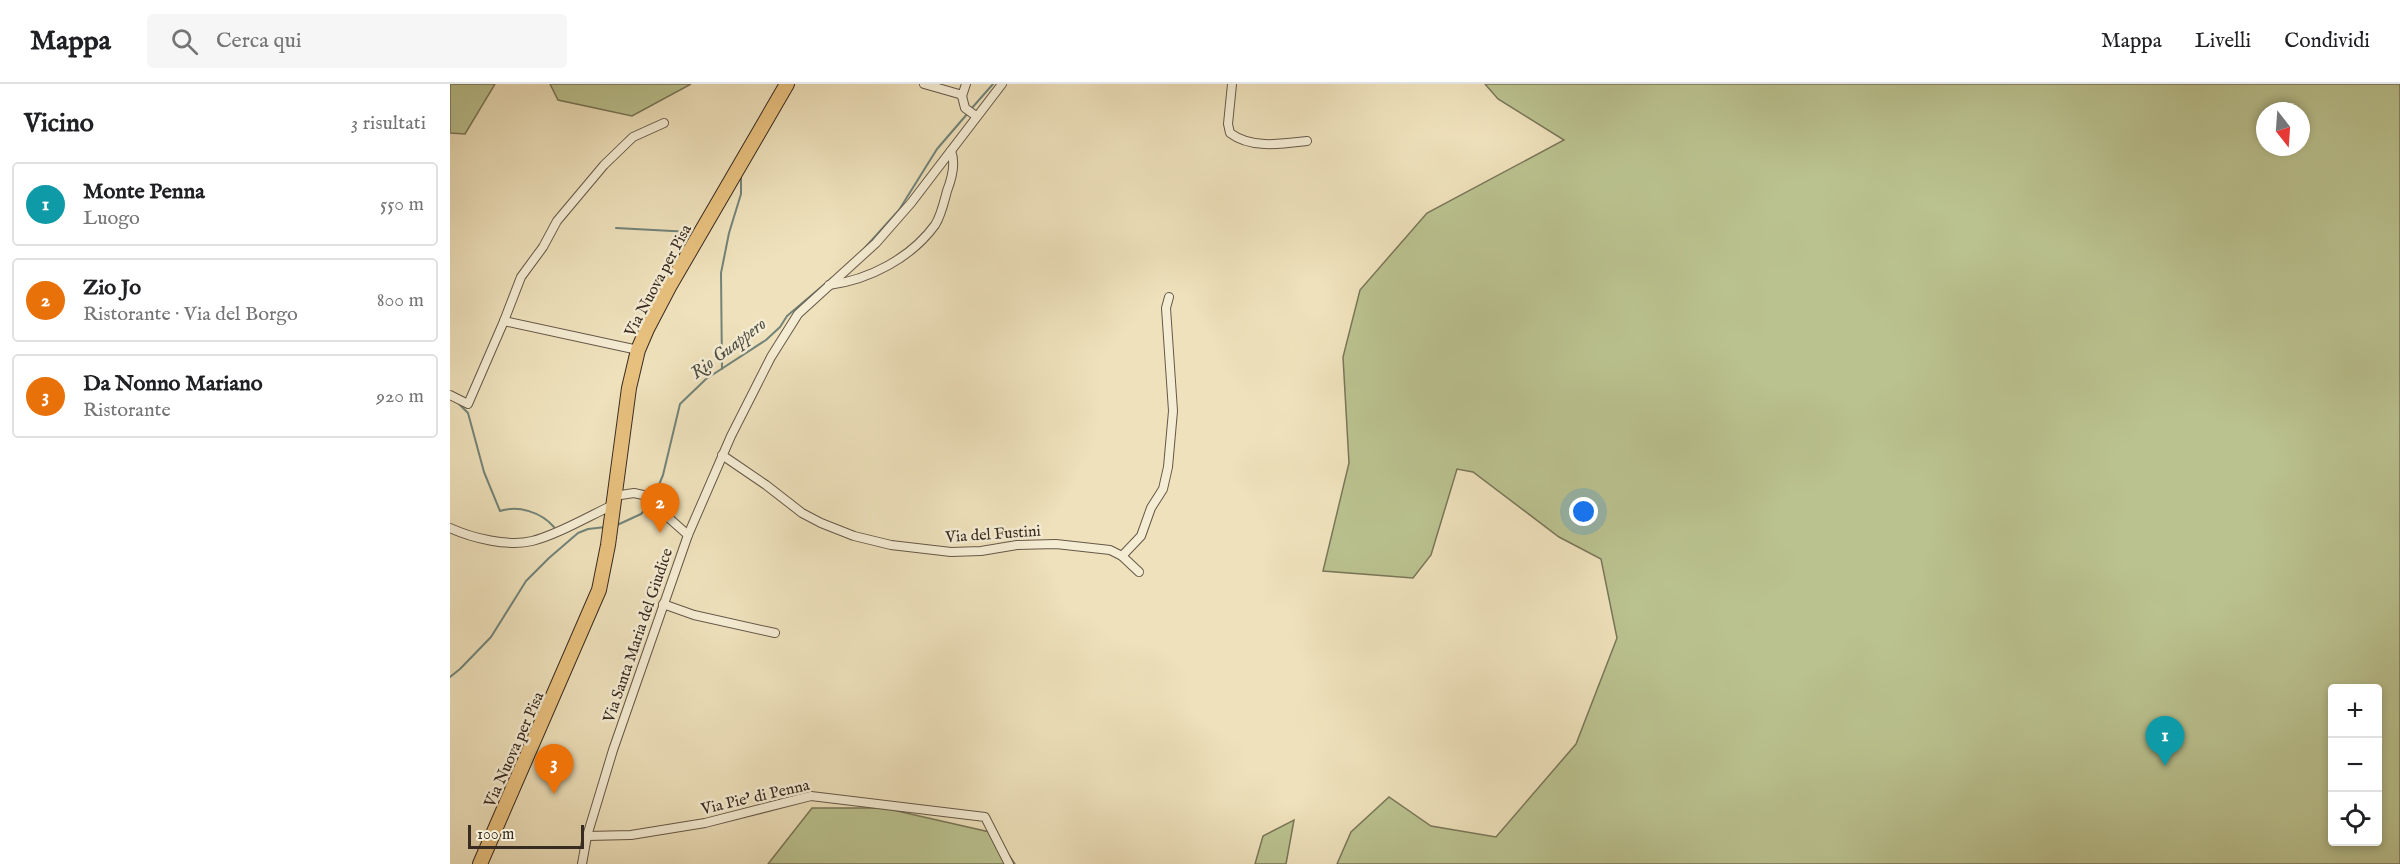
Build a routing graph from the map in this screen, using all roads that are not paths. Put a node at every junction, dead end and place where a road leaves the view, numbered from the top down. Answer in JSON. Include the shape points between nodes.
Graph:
{"nodes":[{"id":1,"x":787,"y":84,"type":"edge"},
{"id":2,"x":924,"y":84,"type":"edge"},
{"id":3,"x":966,"y":84,"type":"edge"},
{"id":4,"x":1002,"y":84,"type":"edge"},
{"id":5,"x":1232,"y":84,"type":"edge"},
{"id":6,"x":962,"y":96,"type":"junction"},
{"id":7,"x":975,"y":115,"type":"junction"},
{"id":8,"x":664,"y":123,"type":"dead end"},
{"id":9,"x":1307,"y":141,"type":"dead end"},
{"id":10,"x":951,"y":151,"type":"junction"},
{"id":11,"x":829,"y":285,"type":"junction"},
{"id":12,"x":1169,"y":297,"type":"dead end"},
{"id":13,"x":504,"y":321,"type":"junction"},
{"id":14,"x":638,"y":350,"type":"junction"},
{"id":15,"x":450,"y":395,"type":"edge"},
{"id":16,"x":722,"y":455,"type":"junction"},
{"id":17,"x":613,"y":504,"type":"junction"},
{"id":18,"x":450,"y":528,"type":"edge"},
{"id":19,"x":688,"y":535,"type":"junction"},
{"id":20,"x":1122,"y":556,"type":"junction"},
{"id":21,"x":1139,"y":572,"type":"dead end"},
{"id":22,"x":663,"y":604,"type":"junction"},
{"id":23,"x":776,"y":633,"type":"dead end"},
{"id":24,"x":587,"y":836,"type":"junction"},
{"id":25,"x":480,"y":864,"type":"edge"},
{"id":26,"x":582,"y":864,"type":"edge"},
{"id":27,"x":1009,"y":864,"type":"edge"}],
"edges":[{"from":1,"to":14,"type":"main road","name":"Via Nuova per Pisa","via":[[669,287]]},
{"from":2,"to":6,"type":"street"},
{"from":3,"to":6,"type":"street"},
{"from":4,"to":7,"type":"street","name":"Via Santa Maria del Giudice"},
{"from":5,"to":9,"type":"street","via":[[1230,133],[1241,141]]},
{"from":6,"to":7,"type":"street","via":[[966,108]]},
{"from":7,"to":10,"type":"street","name":"Via Santa Maria del Giudice"},
{"from":8,"to":13,"type":"street","via":[[633,137],[557,221],[521,277]]},
{"from":10,"to":11,"type":"street","name":"Via Santa Maria del Giudice","via":[[876,243]]},
{"from":10,"to":11,"type":"street","via":[[952,173],[936,224],[917,246],[862,278]]},
{"from":11,"to":16,"type":"street","name":"Via Santa Maria del Giudice","via":[[798,314],[771,357]]},
{"from":12,"to":20,"type":"street","via":[[1166,308],[1173,411],[1168,467],[1163,489],[1150,508],[1142,536]]},
{"from":13,"to":14,"type":"street"},
{"from":13,"to":15,"type":"street","via":[[468,404]]},
{"from":14,"to":17,"type":"main road","name":"Via Nuova per Pisa"},
{"from":16,"to":19,"type":"street","name":"Via Santa Maria del Giudice"},
{"from":16,"to":20,"type":"street","name":"Via del Fustini","via":[[812,518],[854,536],[951,552],[1056,544],[1110,550]]},
{"from":17,"to":18,"type":"street","via":[[532,541],[472,538]]},
{"from":17,"to":19,"type":"street","via":[[634,493],[644,495]]},
{"from":17,"to":25,"type":"main road","name":"Via Nuova per Pisa","via":[[603,574],[593,606]]},
{"from":19,"to":22,"type":"street","name":"Via Santa Maria del Giudice"},
{"from":20,"to":21,"type":"street","name":"Via del Fustini"},
{"from":22,"to":23,"type":"street"},
{"from":22,"to":24,"type":"street","name":"Via Santa Maria del Giudice"},
{"from":24,"to":26,"type":"street","name":"Via Santa Maria del Giudice"},
{"from":24,"to":27,"type":"street","name":"Via Pie' di Penna","via":[[632,835],[705,823],[811,796],[985,818]]}]}
